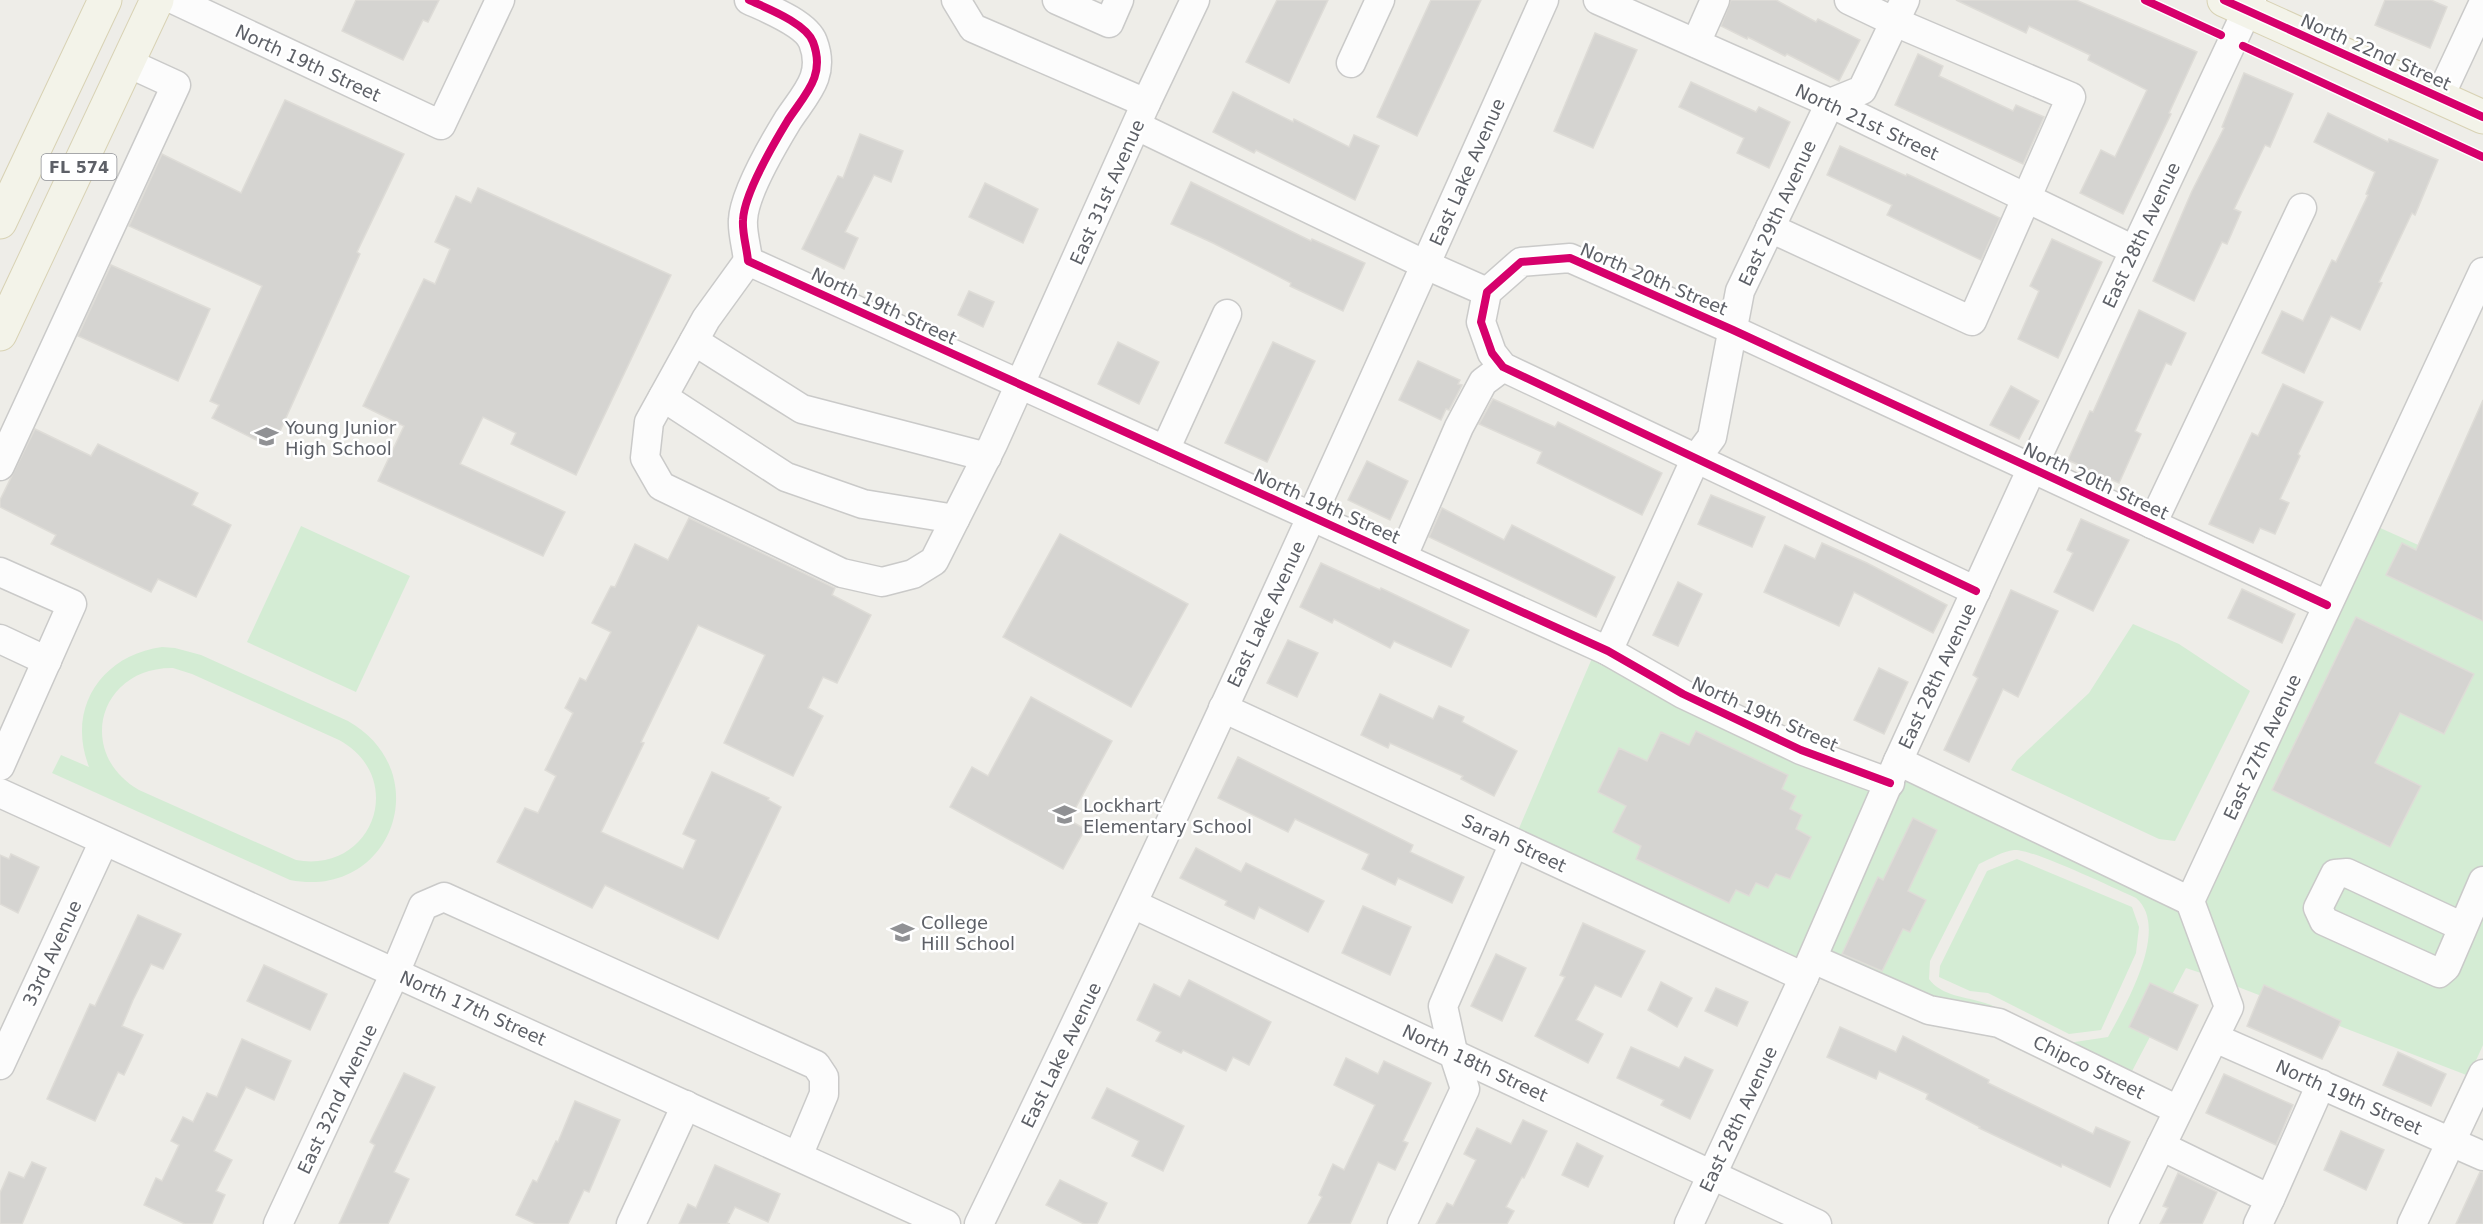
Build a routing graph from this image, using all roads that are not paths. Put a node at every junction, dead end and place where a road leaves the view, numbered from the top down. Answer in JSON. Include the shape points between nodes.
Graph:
{"nodes":[{"id":1,"x":105,"y":0,"type":"edge"},
{"id":2,"x":157,"y":0,"type":"edge"},
{"id":3,"x":174,"y":0,"type":"edge"},
{"id":4,"x":500,"y":0,"type":"edge"},
{"id":5,"x":749,"y":0,"type":"edge"},
{"id":6,"x":956,"y":0,"type":"edge"},
{"id":7,"x":1057,"y":0,"type":"edge"},
{"id":8,"x":1119,"y":0,"type":"edge"},
{"id":9,"x":1195,"y":0,"type":"edge"},
{"id":10,"x":1380,"y":0,"type":"edge"},
{"id":11,"x":1544,"y":0,"type":"edge"},
{"id":12,"x":1598,"y":0,"type":"edge"},
{"id":13,"x":1715,"y":0,"type":"edge"},
{"id":14,"x":1849,"y":0,"type":"edge"},
{"id":15,"x":2241,"y":4,"type":"edge"},
{"id":16,"x":2483,"y":4,"type":"edge"},
{"id":17,"x":1900,"y":11,"type":"edge"},
{"id":18,"x":1696,"y":44,"type":"junction"},
{"id":19,"x":128,"y":63,"type":"junction"},
{"id":20,"x":1351,"y":63,"type":"dead end"},
{"id":21,"x":2439,"y":98,"type":"junction"},
{"id":22,"x":1830,"y":103,"type":"junction"},
{"id":23,"x":1142,"y":114,"type":"junction"},
{"id":24,"x":2483,"y":117,"type":"edge"},
{"id":25,"x":2026,"y":198,"type":"junction"},
{"id":26,"x":2302,"y":208,"type":"dead end"},
{"id":27,"x":0,"y":222,"type":"edge"},
{"id":28,"x":1770,"y":228,"type":"junction"},
{"id":29,"x":2134,"y":250,"type":"junction"},
{"id":30,"x":748,"y":261,"type":"junction"},
{"id":31,"x":1426,"y":265,"type":"junction"},
{"id":32,"x":2483,"y":272,"type":"edge"},
{"id":33,"x":1487,"y":292,"type":"junction"},
{"id":34,"x":1227,"y":314,"type":"dead end"},
{"id":35,"x":2472,"y":324,"type":"edge"},
{"id":36,"x":1733,"y":330,"type":"junction"},
{"id":37,"x":0,"y":334,"type":"edge"},
{"id":38,"x":694,"y":341,"type":"junction"},
{"id":39,"x":1503,"y":367,"type":"junction"},
{"id":40,"x":1020,"y":385,"type":"junction"},
{"id":41,"x":663,"y":397,"type":"junction"},
{"id":42,"x":1165,"y":450,"type":"junction"},
{"id":43,"x":990,"y":451,"type":"junction"},
{"id":44,"x":1695,"y":460,"type":"junction"},
{"id":45,"x":0,"y":466,"type":"edge"},
{"id":46,"x":2032,"y":468,"type":"junction"},
{"id":47,"x":1312,"y":515,"type":"junction"},
{"id":48,"x":955,"y":519,"type":"junction"},
{"id":49,"x":2152,"y":524,"type":"junction"},
{"id":50,"x":1402,"y":556,"type":"junction"},
{"id":51,"x":0,"y":572,"type":"edge"},
{"id":52,"x":1976,"y":591,"type":"junction"},
{"id":53,"x":2327,"y":605,"type":"junction"},
{"id":54,"x":0,"y":639,"type":"edge"},
{"id":55,"x":1608,"y":651,"type":"junction"},
{"id":56,"x":47,"y":660,"type":"junction"},
{"id":57,"x":1223,"y":708,"type":"junction"},
{"id":58,"x":0,"y":766,"type":"edge"},
{"id":59,"x":1894,"y":772,"type":"junction"},
{"id":60,"x":0,"y":793,"type":"edge"},
{"id":61,"x":104,"y":841,"type":"junction"},
{"id":62,"x":1514,"y":843,"type":"junction"},
{"id":63,"x":2483,"y":881,"type":"edge"},
{"id":64,"x":2190,"y":901,"type":"junction"},
{"id":65,"x":1133,"y":904,"type":"junction"},
{"id":66,"x":2463,"y":927,"type":"junction"},
{"id":67,"x":1809,"y":968,"type":"junction"},
{"id":68,"x":395,"y":973,"type":"junction"},
{"id":69,"x":1999,"y":1023,"type":"joint"},
{"id":70,"x":2215,"y":1038,"type":"junction"},
{"id":71,"x":1453,"y":1052,"type":"junction"},
{"id":72,"x":0,"y":1065,"type":"edge"},
{"id":73,"x":2483,"y":1074,"type":"edge"},
{"id":74,"x":2321,"y":1084,"type":"junction"},
{"id":75,"x":686,"y":1105,"type":"junction"},
{"id":76,"x":2178,"y":1110,"type":"junction"},
{"id":77,"x":2451,"y":1142,"type":"junction"},
{"id":78,"x":2161,"y":1146,"type":"junction"},
{"id":79,"x":798,"y":1156,"type":"junction"},
{"id":80,"x":2483,"y":1156,"type":"edge"},
{"id":81,"x":1711,"y":1176,"type":"junction"},
{"id":82,"x":2264,"y":1212,"type":"edge"},
{"id":83,"x":278,"y":1224,"type":"edge"},
{"id":84,"x":631,"y":1224,"type":"edge"},
{"id":85,"x":946,"y":1224,"type":"edge"},
{"id":86,"x":979,"y":1224,"type":"edge"},
{"id":87,"x":1402,"y":1224,"type":"edge"},
{"id":88,"x":1689,"y":1224,"type":"edge"},
{"id":89,"x":1817,"y":1224,"type":"edge"},
{"id":90,"x":2123,"y":1224,"type":"edge"},
{"id":91,"x":2412,"y":1224,"type":"edge"}],
"edges":[{"from":1,"to":27,"type":"main road","number":"FL 574"},
{"from":2,"to":19,"type":"main road","number":"FL 574"},
{"from":3,"to":4,"type":"street","name":"North 19th Street","via":[[441,125]]},
{"from":5,"to":30,"type":"street","via":[[792,20],[813,40],[817,68],[811,90],[755,179],[743,219]]},
{"from":6,"to":23,"type":"street","via":[[973,28]]},
{"from":7,"to":8,"type":"street","via":[[1109,23]]},
{"from":9,"to":23,"type":"street","name":"East 31st Avenue"},
{"from":10,"to":20,"type":"street"},
{"from":11,"to":31,"type":"street","name":"East Lake Avenue"},
{"from":12,"to":18,"type":"street","name":"North 21st Street"},
{"from":13,"to":18,"type":"street"},
{"from":14,"to":17,"type":"street"},
{"from":15,"to":21,"type":"main road","name":"North 22nd Street"},
{"from":15,"to":29,"type":"street","name":"East 28th Avenue"},
{"from":16,"to":21,"type":"street"},
{"from":17,"to":22,"type":"street","via":[[1862,90]]},
{"from":17,"to":25,"type":"street","via":[[2071,97]]},
{"from":18,"to":22,"type":"street","name":"North 21st Street"},
{"from":19,"to":37,"type":"main road","number":"FL 574"},
{"from":19,"to":45,"type":"street","via":[[176,85]]},
{"from":21,"to":24,"type":"main road","name":"North 22nd Street"},
{"from":22,"to":25,"type":"street","name":"North 21st Street"},
{"from":22,"to":28,"type":"street","name":"East 29th Avenue"},
{"from":23,"to":31,"type":"street"},
{"from":23,"to":40,"type":"street","name":"East 31st Avenue"},
{"from":25,"to":28,"type":"street","via":[[1972,321]]},
{"from":25,"to":29,"type":"street","name":"North 21st Street"},
{"from":26,"to":49,"type":"street"},
{"from":28,"to":36,"type":"street","name":"East 29th Avenue","via":[[1740,291]]},
{"from":29,"to":46,"type":"street","name":"East 28th Avenue"},
{"from":30,"to":38,"type":"street","name":"East 31st Avenue"},
{"from":30,"to":40,"type":"street","name":"North 19th Street"},
{"from":31,"to":33,"type":"street"},
{"from":31,"to":47,"type":"street","name":"East Lake Avenue"},
{"from":32,"to":35,"type":"street","name":"East 27th Avenue"},
{"from":33,"to":36,"type":"street","name":"North 20th Street","via":[[1521,262],[1570,258]]},
{"from":33,"to":39,"type":"street","via":[[1481,322],[1492,353]]},
{"from":34,"to":42,"type":"street"},
{"from":35,"to":53,"type":"street","name":"East 27th Avenue"},
{"from":36,"to":44,"type":"street","name":"East 29th Avenue","via":[[1712,437]]},
{"from":36,"to":46,"type":"street","name":"North 20th Street"},
{"from":38,"to":41,"type":"street","name":"East 31st Avenue"},
{"from":38,"to":43,"type":"street","via":[[802,409]]},
{"from":39,"to":44,"type":"street"},
{"from":39,"to":50,"type":"street","via":[[1483,382]]},
{"from":40,"to":42,"type":"street","name":"North 19th Street"},
{"from":40,"to":43,"type":"street","name":"East 31st Avenue"},
{"from":41,"to":48,"type":"street","via":[[786,477],[863,504]]},
{"from":41,"to":48,"type":"street","name":"East 31st Avenue","via":[[649,422],[645,458],[661,486],[842,573],[882,582],[913,574],[933,561]]},
{"from":42,"to":47,"type":"street","name":"North 19th Street"},
{"from":43,"to":48,"type":"street","name":"East 31st Avenue"},
{"from":44,"to":52,"type":"street"},
{"from":44,"to":55,"type":"street","name":"East 29th Avenue"},
{"from":46,"to":49,"type":"street","name":"North 20th Street"},
{"from":46,"to":52,"type":"street","name":"East 28th Avenue"},
{"from":47,"to":50,"type":"street","name":"North 19th Street"},
{"from":47,"to":57,"type":"street","name":"East Lake Avenue"},
{"from":49,"to":53,"type":"street","name":"North 20th Street"},
{"from":50,"to":55,"type":"street","name":"North 19th Street"},
{"from":51,"to":56,"type":"street","via":[[72,604]]},
{"from":52,"to":59,"type":"street","name":"East 28th Avenue"},
{"from":53,"to":64,"type":"street","name":"East 27th Avenue"},
{"from":54,"to":56,"type":"street"},
{"from":55,"to":59,"type":"street","name":"North 19th Street","via":[[1683,694],[1801,750]]},
{"from":56,"to":58,"type":"street"},
{"from":57,"to":62,"type":"street","name":"Sarah Street"},
{"from":57,"to":65,"type":"street","name":"East Lake Avenue"},
{"from":59,"to":64,"type":"street","name":"North 19th Street"},
{"from":59,"to":67,"type":"street","name":"East 28th Avenue"},
{"from":60,"to":61,"type":"street","name":"North 17th Street"},
{"from":61,"to":68,"type":"street","name":"North 17th Street"},
{"from":61,"to":72,"type":"street","name":"33rd Avenue"},
{"from":62,"to":67,"type":"street","name":"Sarah Street"},
{"from":62,"to":71,"type":"street","via":[[1443,1006]]},
{"from":63,"to":66,"type":"street"},
{"from":64,"to":70,"type":"street","via":[[2229,1007]]},
{"from":65,"to":71,"type":"street","name":"North 18th Street"},
{"from":65,"to":86,"type":"street","name":"East Lake Avenue"},
{"from":66,"to":66,"type":"street","via":[[2446,967],[2439,973],[2324,921],[2318,908],[2335,874],[2347,873]]},
{"from":67,"to":69,"type":"street","name":"Sarah Street","via":[[1929,1010]]},
{"from":67,"to":81,"type":"street","name":"East 28th Avenue"},
{"from":68,"to":75,"type":"street","name":"North 17th Street"},
{"from":68,"to":79,"type":"street","name":"East 32nd Avenue","via":[[423,906],[444,897],[816,1065],[824,1077],[824,1094]]},
{"from":68,"to":83,"type":"street","name":"East 32nd Avenue"},
{"from":69,"to":76,"type":"street","name":"Chipco Street"},
{"from":70,"to":74,"type":"street","name":"North 19th Street"},
{"from":70,"to":76,"type":"street"},
{"from":71,"to":81,"type":"street","name":"North 18th Street"},
{"from":71,"to":87,"type":"street","via":[[1465,1089]]},
{"from":73,"to":77,"type":"street"},
{"from":74,"to":77,"type":"street","name":"North 19th Street"},
{"from":74,"to":82,"type":"street"},
{"from":75,"to":79,"type":"street","name":"North 17th Street"},
{"from":75,"to":84,"type":"street"},
{"from":76,"to":78,"type":"street"},
{"from":77,"to":80,"type":"street","name":"North 19th Street"},
{"from":77,"to":91,"type":"street"},
{"from":78,"to":82,"type":"street"},
{"from":78,"to":90,"type":"street"},
{"from":79,"to":85,"type":"street","name":"North 17th Street"},
{"from":81,"to":88,"type":"street","name":"East 28th Avenue"},
{"from":81,"to":89,"type":"street","name":"North 18th Street"}]}
